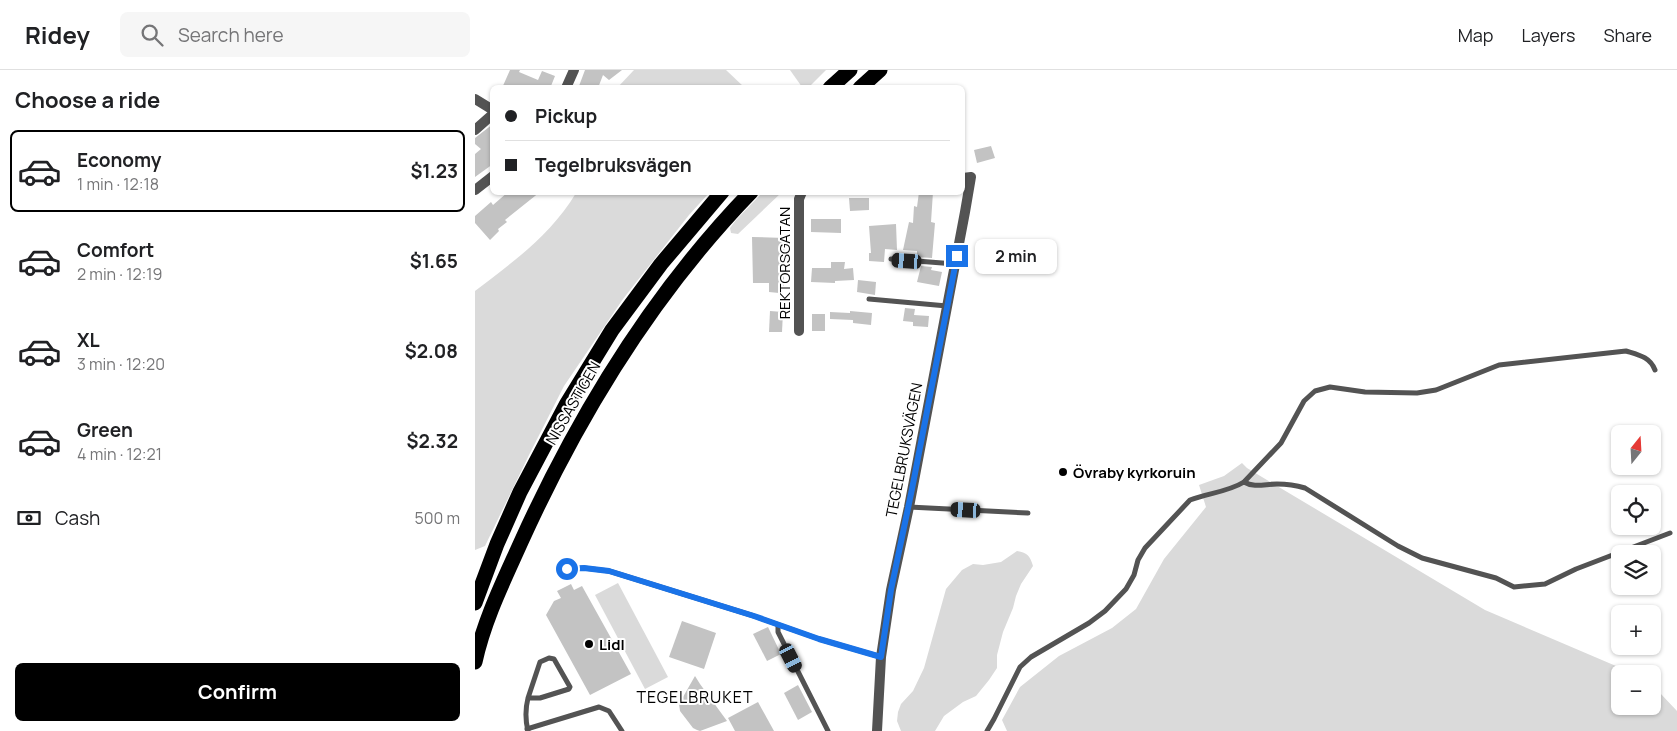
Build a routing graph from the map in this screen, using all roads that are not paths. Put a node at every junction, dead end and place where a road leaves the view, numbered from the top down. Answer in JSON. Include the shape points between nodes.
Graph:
{"nodes":[{"id":1,"x":574,"y":70,"type":"edge"},
{"id":2,"x":850,"y":70,"type":"edge"},
{"id":3,"x":881,"y":70,"type":"edge"},
{"id":4,"x":567,"y":85,"type":"edge"},
{"id":5,"x":833,"y":85,"type":"edge"},
{"id":6,"x":864,"y":85,"type":"edge"},
{"id":7,"x":475,"y":99,"type":"edge"},
{"id":8,"x":490,"y":110,"type":"edge"},
{"id":9,"x":490,"y":115,"type":"edge"},
{"id":10,"x":475,"y":130,"type":"edge"},
{"id":11,"x":967,"y":177,"type":"edge"},
{"id":12,"x":490,"y":178,"type":"edge"},
{"id":13,"x":475,"y":190,"type":"edge"},
{"id":14,"x":965,"y":192,"type":"edge"},
{"id":15,"x":719,"y":195,"type":"edge"},
{"id":16,"x":748,"y":195,"type":"edge"},
{"id":17,"x":801,"y":195,"type":"edge"},
{"id":18,"x":965,"y":195,"type":"edge"},
{"id":19,"x":891,"y":260,"type":"dead end"},
{"id":20,"x":955,"y":264,"type":"junction"},
{"id":21,"x":869,"y":299,"type":"dead end"},
{"id":22,"x":947,"y":306,"type":"junction"},
{"id":23,"x":799,"y":331,"type":"dead end"},
{"id":24,"x":1655,"y":370,"type":"dead end"},
{"id":25,"x":1245,"y":482,"type":"junction"},
{"id":26,"x":909,"y":507,"type":"junction"},
{"id":27,"x":1028,"y":513,"type":"dead end"},
{"id":28,"x":1670,"y":532,"type":"dead end"},
{"id":29,"x":567,"y":569,"type":"dead end"},
{"id":30,"x":475,"y":603,"type":"edge"},
{"id":31,"x":778,"y":625,"type":"junction"},
{"id":32,"x":881,"y":657,"type":"junction"},
{"id":33,"x":475,"y":662,"type":"edge"},
{"id":34,"x":528,"y":698,"type":"junction"},
{"id":35,"x":527,"y":730,"type":"edge"},
{"id":36,"x":622,"y":731,"type":"edge"},
{"id":37,"x":828,"y":731,"type":"edge"},
{"id":38,"x":877,"y":731,"type":"edge"},
{"id":39,"x":987,"y":731,"type":"edge"}],
"edges":[{"from":1,"to":4,"type":"street"},
{"from":2,"to":5,"type":"highway"},
{"from":3,"to":6,"type":"highway"},
{"from":7,"to":8,"type":"street"},
{"from":9,"to":10,"type":"street"},
{"from":11,"to":14,"type":"street","name":"TEGELBRUKSVÄGEN"},
{"from":12,"to":13,"type":"street"},
{"from":15,"to":30,"type":"highway","name":"NISSASTIGEN","via":[[617,322],[567,404],[520,492]]},
{"from":16,"to":33,"type":"highway","name":"NISSASTIGEN","via":[[677,276],[631,340],[585,414],[520,543],[487,620]]},
{"from":17,"to":23,"type":"street","name":"REKTORSGATAN"},
{"from":18,"to":20,"type":"street","name":"TEGELBRUKSVÄGEN"},
{"from":19,"to":20,"type":"lane"},
{"from":20,"to":22,"type":"street","name":"TEGELBRUKSVÄGEN"},
{"from":21,"to":22,"type":"lane"},
{"from":22,"to":26,"type":"street","name":"TEGELBRUKSVÄGEN"},
{"from":24,"to":25,"type":"lane","via":[[1645,357],[1627,351],[1499,364],[1436,390],[1365,392],[1330,387],[1315,391],[1304,401],[1281,442]]},
{"from":25,"to":28,"type":"lane","via":[[1251,486],[1275,484],[1305,488],[1422,558],[1496,578],[1514,588],[1545,584]]},
{"from":25,"to":39,"type":"lane","via":[[1235,488],[1190,500],[1145,548],[1126,589],[1105,611],[1020,667]]},
{"from":26,"to":27,"type":"lane"},
{"from":26,"to":32,"type":"street","name":"TEGELBRUKSVÄGEN"},
{"from":29,"to":31,"type":"lane","via":[[609,571]]},
{"from":31,"to":32,"type":"lane"},
{"from":31,"to":37,"type":"lane","via":[[778,632]]},
{"from":32,"to":38,"type":"street","name":"TEGELBRUKSVÄGEN"},
{"from":34,"to":34,"type":"lane","via":[[540,662],[554,659],[569,689],[540,698]]},
{"from":34,"to":35,"type":"lane"},
{"from":35,"to":36,"type":"lane","via":[[599,707],[609,711]]}]}
